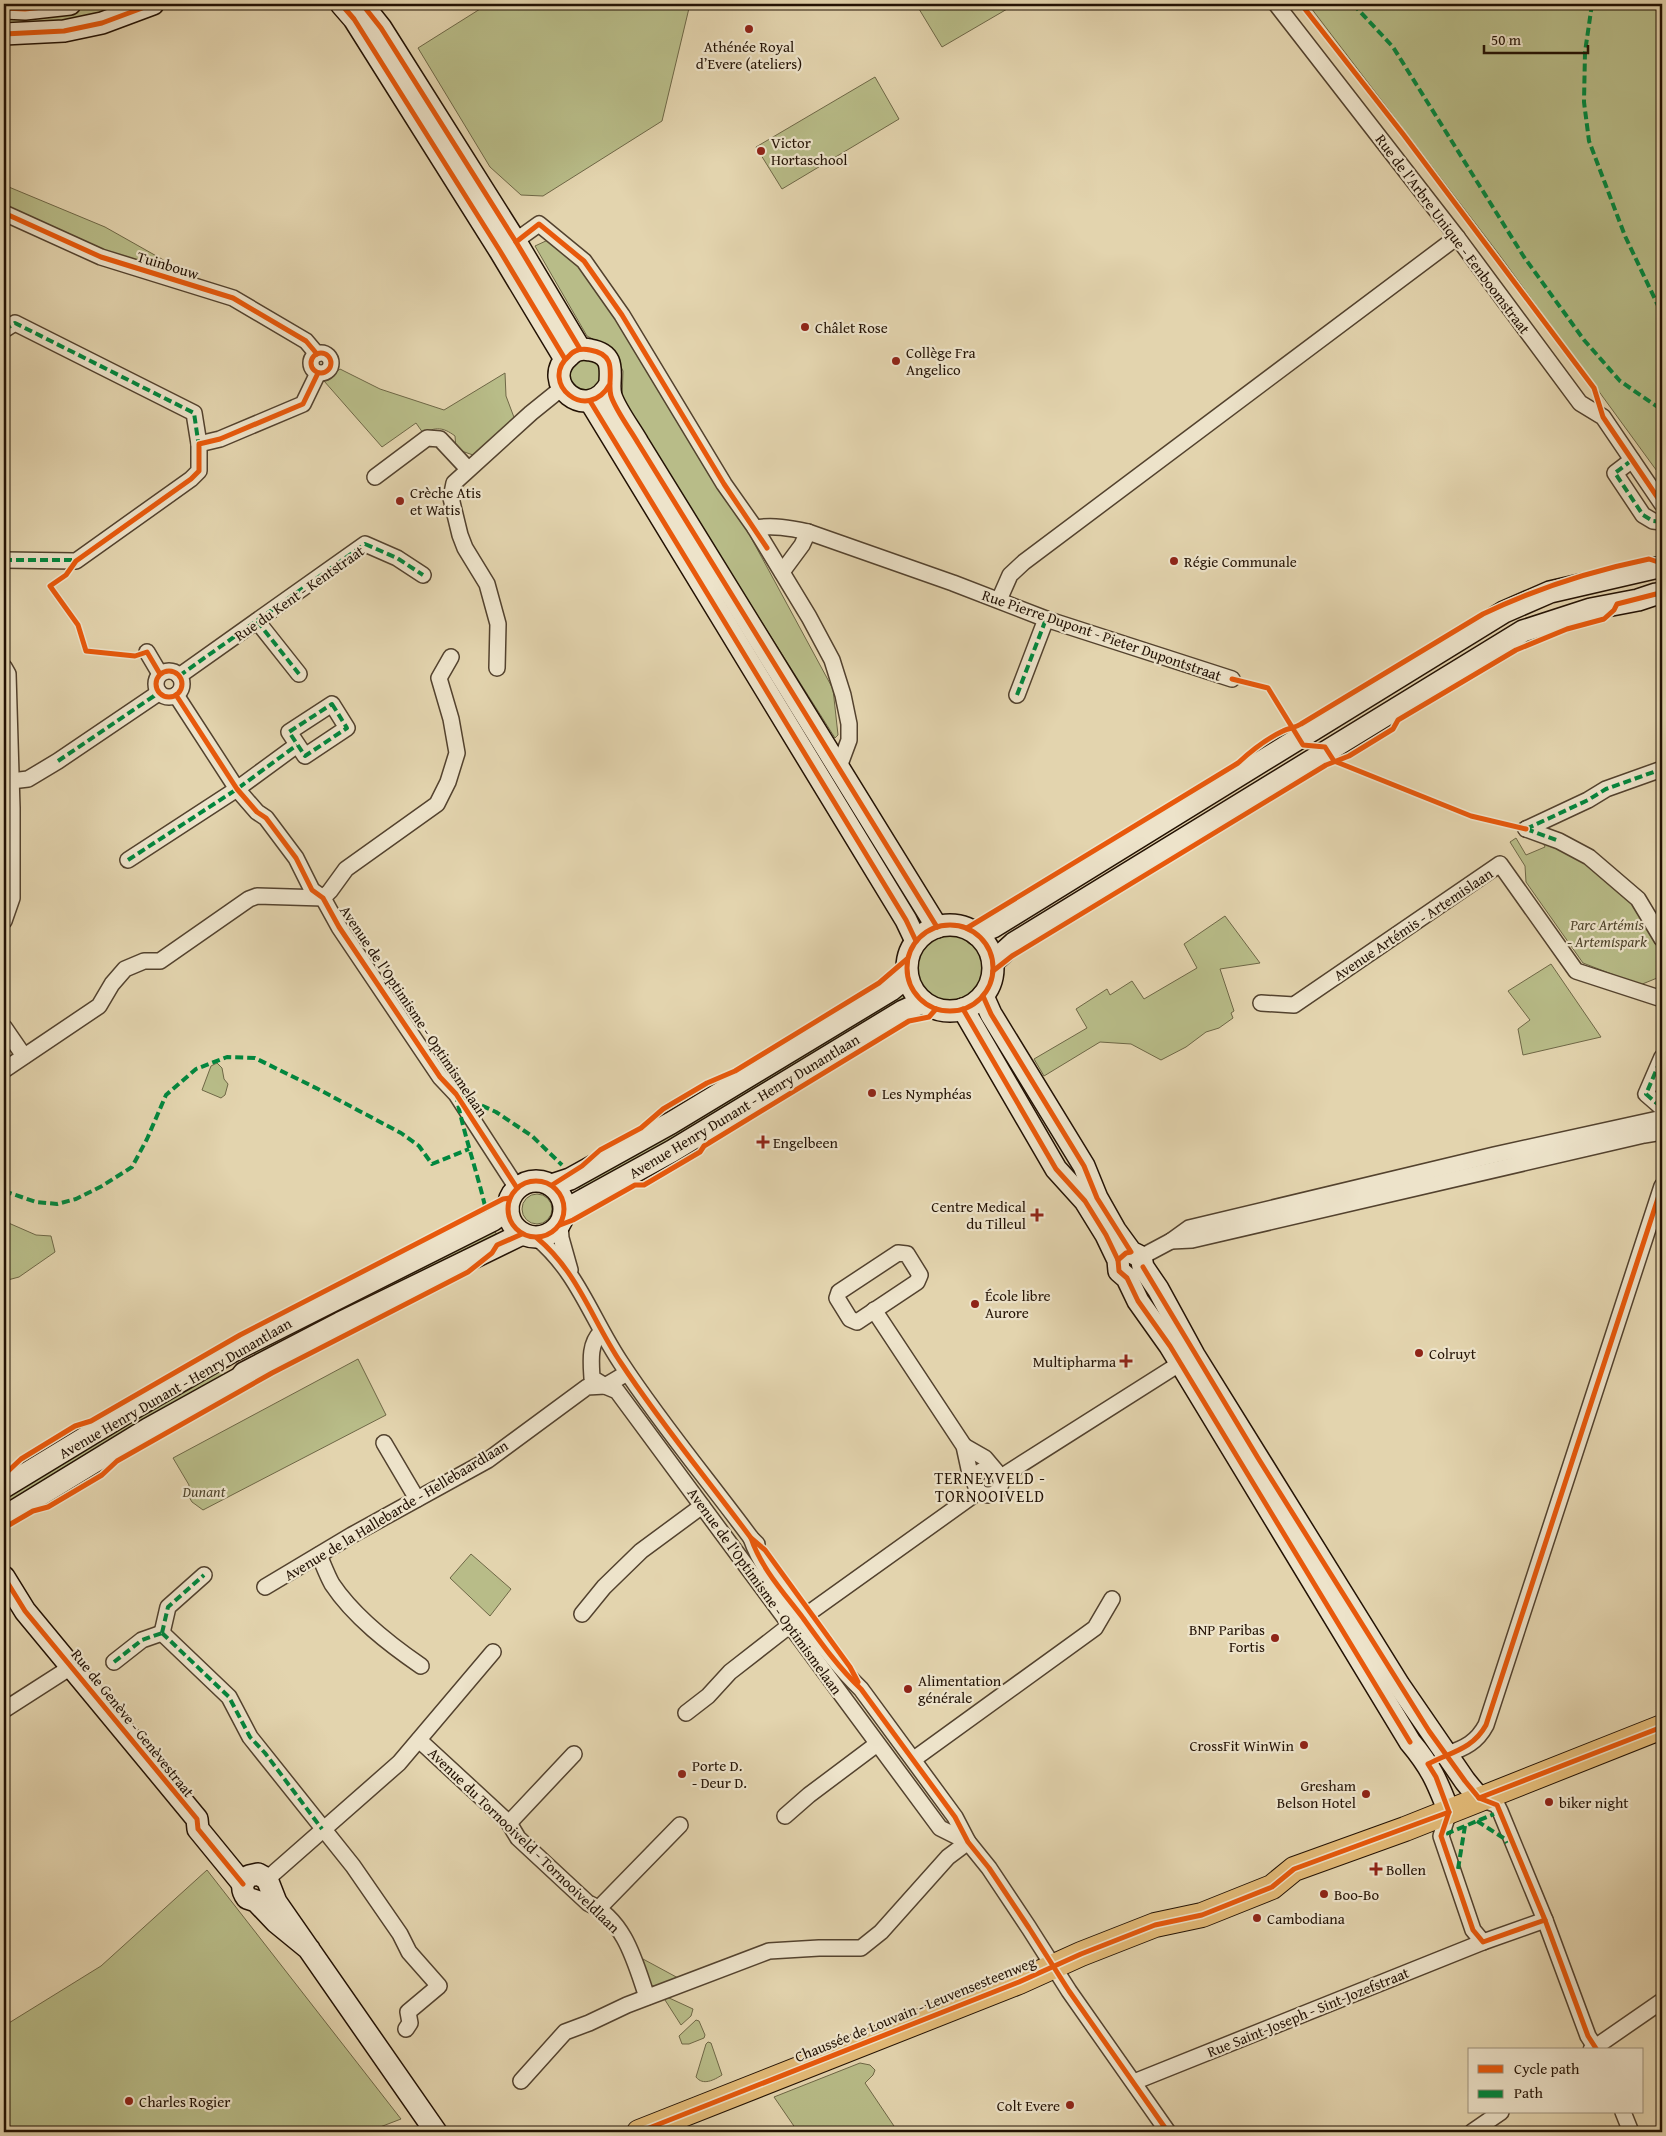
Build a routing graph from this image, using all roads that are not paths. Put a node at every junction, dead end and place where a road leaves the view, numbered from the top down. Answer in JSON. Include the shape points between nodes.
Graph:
{"nodes":[{"id":1,"x":70,"y":4,"type":"edge"},
{"id":2,"x":153,"y":4,"type":"edge"},
{"id":3,"x":341,"y":4,"type":"edge"},
{"id":4,"x":362,"y":4,"type":"edge"},
{"id":5,"x":1276,"y":4,"type":"edge"},
{"id":6,"x":4,"y":8,"type":"edge"},
{"id":7,"x":4,"y":34,"type":"edge"},
{"id":8,"x":4,"y":213,"type":"edge"},
{"id":9,"x":1457,"y":237,"type":"junction"},
{"id":10,"x":508,"y":247,"type":"junction"},
{"id":11,"x":4,"y":330,"type":"edge"},
{"id":12,"x":572,"y":354,"type":"junction"},
{"id":13,"x":610,"y":384,"type":"junction"},
{"id":14,"x":562,"y":388,"type":"junction"},
{"id":15,"x":590,"y":401,"type":"junction"},
{"id":16,"x":199,"y":444,"type":"junction"},
{"id":17,"x":1632,"y":460,"type":"junction"},
{"id":18,"x":468,"y":469,"type":"junction"},
{"id":19,"x":375,"y":477,"type":"dead end"},
{"id":20,"x":1662,"y":504,"type":"edge"},
{"id":21,"x":1662,"y":522,"type":"edge"},
{"id":22,"x":754,"y":528,"type":"junction"},
{"id":23,"x":808,"y":532,"type":"junction"},
{"id":24,"x":4,"y":560,"type":"edge"},
{"id":25,"x":1658,"y":563,"type":"edge"},
{"id":26,"x":782,"y":572,"type":"junction"},
{"id":27,"x":423,"y":575,"type":"dead end"},
{"id":28,"x":1659,"y":597,"type":"edge"},
{"id":29,"x":999,"y":600,"type":"junction"},
{"id":30,"x":1046,"y":619,"type":"junction"},
{"id":31,"x":257,"y":621,"type":"junction"},
{"id":32,"x":147,"y":652,"type":"dead end"},
{"id":33,"x":451,"y":657,"type":"dead end"},
{"id":34,"x":4,"y":667,"type":"edge"},
{"id":35,"x":497,"y":668,"type":"dead end"},
{"id":36,"x":160,"y":674,"type":"junction"},
{"id":37,"x":299,"y":674,"type":"dead end"},
{"id":38,"x":179,"y":676,"type":"junction"},
{"id":39,"x":1232,"y":679,"type":"dead end"},
{"id":40,"x":158,"y":691,"type":"junction"},
{"id":41,"x":176,"y":695,"type":"junction"},
{"id":42,"x":1017,"y":695,"type":"dead end"},
{"id":43,"x":297,"y":745,"type":"dead end"},
{"id":44,"x":839,"y":767,"type":"junction"},
{"id":45,"x":1662,"y":770,"type":"edge"},
{"id":46,"x":11,"y":781,"type":"junction"},
{"id":47,"x":237,"y":789,"type":"junction"},
{"id":48,"x":1214,"y":793,"type":"junction"},
{"id":49,"x":1226,"y":812,"type":"junction"},
{"id":50,"x":128,"y":860,"type":"dead end"},
{"id":51,"x":323,"y":898,"type":"junction"},
{"id":52,"x":4,"y":921,"type":"edge"},
{"id":53,"x":937,"y":927,"type":"junction"},
{"id":54,"x":976,"y":934,"type":"junction"},
{"id":55,"x":1662,"y":939,"type":"edge"},
{"id":56,"x":916,"y":941,"type":"junction"},
{"id":57,"x":993,"y":962,"type":"junction"},
{"id":58,"x":907,"y":977,"type":"junction"},
{"id":59,"x":983,"y":996,"type":"junction"},
{"id":60,"x":1662,"y":999,"type":"edge"},
{"id":61,"x":923,"y":1002,"type":"junction"},
{"id":62,"x":1261,"y":1002,"type":"dead end"},
{"id":63,"x":963,"y":1009,"type":"junction"},
{"id":64,"x":4,"y":1027,"type":"edge"},
{"id":65,"x":24,"y":1056,"type":"junction"},
{"id":66,"x":1662,"y":1057,"type":"edge"},
{"id":67,"x":4,"y":1070,"type":"edge"},
{"id":68,"x":1661,"y":1119,"type":"edge"},
{"id":69,"x":552,"y":1185,"type":"junction"},
{"id":70,"x":1662,"y":1186,"type":"edge"},
{"id":71,"x":517,"y":1188,"type":"junction"},
{"id":72,"x":1659,"y":1208,"type":"edge"},
{"id":73,"x":508,"y":1209,"type":"junction"},
{"id":74,"x":563,"y":1217,"type":"junction"},
{"id":75,"x":529,"y":1236,"type":"junction"},
{"id":76,"x":1132,"y":1263,"type":"junction"},
{"id":77,"x":571,"y":1274,"type":"junction"},
{"id":78,"x":874,"y":1310,"type":"junction"},
{"id":79,"x":602,"y":1332,"type":"junction"},
{"id":80,"x":1187,"y":1359,"type":"junction"},
{"id":81,"x":627,"y":1373,"type":"junction"},
{"id":82,"x":604,"y":1386,"type":"junction"},
{"id":83,"x":384,"y":1443,"type":"dead end"},
{"id":84,"x":964,"y":1446,"type":"junction"},
{"id":85,"x":998,"y":1474,"type":"junction"},
{"id":86,"x":4,"y":1487,"type":"edge"},
{"id":87,"x":976,"y":1487,"type":"junction"},
{"id":88,"x":417,"y":1499,"type":"junction"},
{"id":89,"x":702,"y":1506,"type":"junction"},
{"id":90,"x":4,"y":1517,"type":"edge"},
{"id":91,"x":319,"y":1555,"type":"junction"},
{"id":92,"x":204,"y":1575,"type":"dead end"},
{"id":93,"x":4,"y":1577,"type":"edge"},
{"id":94,"x":1322,"y":1579,"type":"junction"},
{"id":95,"x":265,"y":1587,"type":"dead end"},
{"id":96,"x":4,"y":1595,"type":"edge"},
{"id":97,"x":1112,"y":1599,"type":"dead end"},
{"id":98,"x":25,"y":1611,"type":"junction"},
{"id":99,"x":582,"y":1614,"type":"dead end"},
{"id":100,"x":806,"y":1615,"type":"junction"},
{"id":101,"x":789,"y":1626,"type":"junction"},
{"id":102,"x":162,"y":1633,"type":"junction"},
{"id":103,"x":493,"y":1652,"type":"dead end"},
{"id":104,"x":114,"y":1662,"type":"dead end"},
{"id":105,"x":421,"y":1666,"type":"dead end"},
{"id":106,"x":71,"y":1667,"type":"junction"},
{"id":107,"x":4,"y":1710,"type":"edge"},
{"id":108,"x":686,"y":1713,"type":"dead end"},
{"id":109,"x":1662,"y":1727,"type":"edge"},
{"id":110,"x":420,"y":1740,"type":"junction"},
{"id":111,"x":877,"y":1744,"type":"junction"},
{"id":112,"x":574,"y":1754,"type":"dead end"},
{"id":113,"x":1447,"y":1754,"type":"junction"},
{"id":114,"x":914,"y":1759,"type":"junction"},
{"id":115,"x":1428,"y":1764,"type":"junction"},
{"id":116,"x":1479,"y":1798,"type":"junction"},
{"id":117,"x":1450,"y":1812,"type":"junction"},
{"id":118,"x":785,"y":1816,"type":"dead end"},
{"id":119,"x":509,"y":1823,"type":"junction"},
{"id":120,"x":680,"y":1825,"type":"dead end"},
{"id":121,"x":322,"y":1829,"type":"junction"},
{"id":122,"x":968,"y":1842,"type":"junction"},
{"id":123,"x":258,"y":1886,"type":"junction"},
{"id":124,"x":599,"y":1908,"type":"junction"},
{"id":125,"x":1546,"y":1920,"type":"junction"},
{"id":126,"x":1483,"y":1942,"type":"junction"},
{"id":127,"x":1054,"y":1966,"type":"junction"},
{"id":128,"x":647,"y":1997,"type":"junction"},
{"id":129,"x":1662,"y":2001,"type":"edge"},
{"id":130,"x":406,"y":2029,"type":"dead end"},
{"id":131,"x":1594,"y":2048,"type":"edge"},
{"id":132,"x":1595,"y":2048,"type":"edge"},
{"id":133,"x":521,"y":2082,"type":"dead end"},
{"id":134,"x":1134,"y":2082,"type":"junction"},
{"id":135,"x":1498,"y":2114,"type":"edge"},
{"id":136,"x":1624,"y":2114,"type":"edge"},
{"id":137,"x":432,"y":2129,"type":"edge"},
{"id":138,"x":639,"y":2132,"type":"edge"},
{"id":139,"x":1168,"y":2132,"type":"edge"},
{"id":140,"x":1472,"y":2132,"type":"edge"},
{"id":141,"x":1631,"y":2132,"type":"edge"}],
"edges":[{"from":1,"to":6,"type":"street"},
{"from":2,"to":7,"type":"street","via":[[102,23],[64,30]]},
{"from":3,"to":10,"type":"street"},
{"from":4,"to":10,"type":"street","via":[[381,28]]},
{"from":5,"to":9,"type":"street","name":"Rue de l'Arbre Unique - Eenboomstraat"},
{"from":8,"to":16,"type":"street","name":"Tuinbouw","via":[[101,257],[233,298],[306,341],[317,354],[327,354],[331,363],[327,371],[318,373],[303,404],[220,439]]},
{"from":9,"to":17,"type":"street","name":"Rue de l'Arbre Unique - Eenboomstraat","via":[[1580,403],[1603,417]]},
{"from":9,"to":29,"type":"street","via":[[1024,562],[1010,575]]},
{"from":10,"to":12,"type":"street"},
{"from":10,"to":22,"type":"street","via":[[539,224],[584,261],[622,315]]},
{"from":11,"to":16,"type":"street","via":[[14,323],[194,413]]},
{"from":12,"to":13,"type":"street","via":[[596,351],[608,361],[612,376]]},
{"from":12,"to":14,"type":"street","via":[[559,373]]},
{"from":13,"to":15,"type":"street","via":[[599,398]]},
{"from":13,"to":44,"type":"street","via":[[611,396],[638,443]]},
{"from":14,"to":15,"type":"street","via":[[579,401]]},
{"from":14,"to":18,"type":"street"},
{"from":15,"to":56,"type":"street","via":[[794,732]]},
{"from":16,"to":24,"type":"street","via":[[199,471],[191,479],[76,561]]},
{"from":17,"to":20,"type":"street","name":"Rue de l'Arbre Unique - Eenboomstraat"},
{"from":17,"to":21,"type":"street","via":[[1615,473],[1643,515],[1652,521]]},
{"from":18,"to":19,"type":"street","via":[[440,439],[427,438]]},
{"from":18,"to":35,"type":"street","via":[[454,482],[451,498],[465,548],[487,584],[494,606],[498,624]]},
{"from":22,"to":23,"type":"street","name":"Rue Pierre Dupont - Pieter Dupontstraat","via":[[764,526]]},
{"from":22,"to":26,"type":"street"},
{"from":23,"to":26,"type":"street"},
{"from":23,"to":29,"type":"street","name":"Rue Pierre Dupont - Pieter Dupontstraat"},
{"from":25,"to":28,"type":"street","via":[[1651,581]]},
{"from":25,"to":48,"type":"street","via":[[1550,592],[1504,612]]},
{"from":26,"to":44,"type":"street","via":[[832,660],[843,695],[849,724],[848,740]]},
{"from":27,"to":31,"type":"street","name":"Rue du Kent - Kentstraat","via":[[397,558],[365,544]]},
{"from":28,"to":49,"type":"street","via":[[1591,609],[1523,631]]},
{"from":29,"to":30,"type":"street","name":"Rue Pierre Dupont - Pieter Dupontstraat"},
{"from":30,"to":39,"type":"street","name":"Rue Pierre Dupont - Pieter Dupontstraat"},
{"from":30,"to":42,"type":"street"},
{"from":31,"to":37,"type":"street"},
{"from":31,"to":38,"type":"street","name":"Rue du Kent - Kentstraat"},
{"from":32,"to":36,"type":"street"},
{"from":33,"to":51,"type":"street","via":[[439,678],[457,753],[437,804],[346,869]]},
{"from":34,"to":46,"type":"street","via":[[8,674]]},
{"from":36,"to":38,"type":"street","via":[[172,672]]},
{"from":36,"to":40,"type":"street","via":[[156,684]]},
{"from":38,"to":41,"type":"street","via":[[180,689]]},
{"from":40,"to":41,"type":"street","via":[[166,697]]},
{"from":40,"to":46,"type":"street","via":[[58,761],[28,779]]},
{"from":41,"to":47,"type":"street","name":"Avenue de l'Optimisme - Optimismelaan"},
{"from":43,"to":47,"type":"street"},
{"from":44,"to":53,"type":"street"},
{"from":45,"to":55,"type":"street","via":[[1606,789],[1526,828],[1588,857],[1638,899]]},
{"from":46,"to":52,"type":"street","via":[[12,898]]},
{"from":47,"to":50,"type":"street"},
{"from":47,"to":51,"type":"street","name":"Avenue de l'Optimisme - Optimismelaan","via":[[256,812],[266,818],[296,858],[312,890]]},
{"from":48,"to":49,"type":"street"},
{"from":48,"to":54,"type":"street","via":[[993,927]]},
{"from":49,"to":57,"type":"street","via":[[1014,942]]},
{"from":51,"to":65,"type":"street","via":[[257,896],[248,899],[160,961],[144,961],[125,970],[99,1006]]},
{"from":51,"to":71,"type":"street","name":"Avenue de l'Optimisme - Optimismelaan","via":[[339,927],[440,1077],[456,1094]]},
{"from":53,"to":54,"type":"street","via":[[957,925]]},
{"from":53,"to":56,"type":"street"},
{"from":54,"to":57,"type":"street","via":[[987,946]]},
{"from":56,"to":58,"type":"street","via":[[908,958]]},
{"from":57,"to":59,"type":"street","via":[[991,980]]},
{"from":58,"to":61,"type":"street"},
{"from":58,"to":69,"type":"street","name":"Avenue Henry Dunant - Henry Dunantlaan","via":[[891,990],[671,1124],[570,1179]]},
{"from":59,"to":63,"type":"street"},
{"from":59,"to":76,"type":"street","via":[[1084,1166],[1097,1198]]},
{"from":60,"to":62,"type":"street","name":"Avenue Artémis - Artemislaan","via":[[1576,971],[1500,864],[1294,1005]]},
{"from":61,"to":63,"type":"street","via":[[942,1011]]},
{"from":61,"to":74,"type":"street","name":"Avenue Henry Dunant - Henry Dunantlaan","via":[[903,1011]]},
{"from":63,"to":76,"type":"street","via":[[1056,1168],[1085,1201],[1106,1235]]},
{"from":64,"to":65,"type":"street"},
{"from":65,"to":67,"type":"street"},
{"from":66,"to":68,"type":"street","via":[[1646,1094]]},
{"from":68,"to":76,"type":"street","via":[[1635,1137],[1192,1240],[1171,1241]]},
{"from":69,"to":71,"type":"street","name":"Avenue Henry Dunant - Henry Dunantlaan","via":[[530,1181]]},
{"from":69,"to":74,"type":"street","via":[[562,1196]]},
{"from":70,"to":72,"type":"street"},
{"from":71,"to":73,"type":"street"},
{"from":72,"to":113,"type":"street","via":[[1486,1725],[1469,1746]]},
{"from":73,"to":75,"type":"street","via":[[514,1227]]},
{"from":73,"to":86,"type":"street","name":"Avenue Henry Dunant - Henry Dunantlaan","via":[[493,1220],[231,1352]]},
{"from":74,"to":75,"type":"street","name":"Avenue Henry Dunant - Henry Dunantlaan","via":[[553,1233]]},
{"from":74,"to":77,"type":"street","name":"Avenue de l'Optimisme - Optimismelaan","via":[[561,1238]]},
{"from":75,"to":77,"type":"street","name":"Avenue de l'Optimisme - Optimismelaan","via":[[552,1251]]},
{"from":75,"to":90,"type":"street","name":"Avenue Henry Dunant - Henry Dunantlaan","via":[[340,1323],[244,1373]]},
{"from":76,"to":80,"type":"street","via":[[1138,1301]]},
{"from":77,"to":79,"type":"street","name":"Avenue de l'Optimisme - Optimismelaan"},
{"from":78,"to":78,"type":"street","via":[[917,1282],[920,1274],[907,1254],[898,1253],[839,1292],[837,1298],[850,1319],[857,1322]]},
{"from":78,"to":84,"type":"street"},
{"from":79,"to":81,"type":"street","name":"Avenue de l'Optimisme - Optimismelaan"},
{"from":79,"to":82,"type":"street","name":"Avenue de l'Optimisme - Optimismelaan","via":[[595,1338],[591,1356],[592,1378]]},
{"from":80,"to":85,"type":"street"},
{"from":80,"to":94,"type":"street"},
{"from":81,"to":82,"type":"street","name":"Avenue de la Hallebarde - Hellebaardlaan"},
{"from":81,"to":100,"type":"street","name":"Avenue de l'Optimisme - Optimismelaan","via":[[751,1538],[756,1554]]},
{"from":82,"to":88,"type":"street","name":"Avenue de la Hallebarde - Hellebaardlaan","via":[[587,1387],[488,1460]]},
{"from":82,"to":89,"type":"street","name":"Avenue de l'Optimisme - Optimismelaan","via":[[617,1391]]},
{"from":83,"to":88,"type":"street"},
{"from":84,"to":85,"type":"street","via":[[985,1458]]},
{"from":84,"to":87,"type":"street"},
{"from":85,"to":87,"type":"street","via":[[988,1469],[981,1471],[977,1474]]},
{"from":85,"to":87,"type":"street","via":[[1001,1485],[997,1492],[990,1496]]},
{"from":87,"to":100,"type":"street"},
{"from":88,"to":91,"type":"street","name":"Avenue de la Hallebarde - Hellebaardlaan"},
{"from":89,"to":99,"type":"street","via":[[641,1551]]},
{"from":89,"to":101,"type":"street","name":"Avenue de l'Optimisme - Optimismelaan"},
{"from":91,"to":95,"type":"street","name":"Avenue de la Hallebarde - Hellebaardlaan"},
{"from":91,"to":105,"type":"street","via":[[331,1582],[346,1602],[397,1649]]},
{"from":92,"to":102,"type":"street","via":[[168,1607]]},
{"from":93,"to":98,"type":"street","name":"Rue de Genève - Genèvestraat"},
{"from":94,"to":113,"type":"street"},
{"from":94,"to":115,"type":"street","via":[[1410,1742]]},
{"from":96,"to":98,"type":"street","name":"Rue de Genève - Genèvestraat"},
{"from":97,"to":114,"type":"street","via":[[1095,1628]]},
{"from":98,"to":106,"type":"street","name":"Rue de Genève - Genèvestraat"},
{"from":100,"to":114,"type":"street","name":"Avenue de l'Optimisme - Optimismelaan","via":[[842,1671],[861,1689]]},
{"from":101,"to":108,"type":"street","via":[[730,1672],[708,1696]]},
{"from":101,"to":111,"type":"street","name":"Avenue de l'Optimisme - Optimismelaan"},
{"from":102,"to":104,"type":"street","via":[[142,1640]]},
{"from":102,"to":121,"type":"street","via":[[229,1697],[250,1737]]},
{"from":103,"to":110,"type":"street"},
{"from":106,"to":107,"type":"street"},
{"from":106,"to":123,"type":"street","name":"Rue de Genève - Genèvestraat","via":[[197,1819],[198,1829]]},
{"from":109,"to":116,"type":"main road","name":"Chaussée de Louvain - Leuvensesteenweg"},
{"from":110,"to":119,"type":"street","name":"Avenue du Tornooiveld - Tornooiveldlaan"},
{"from":110,"to":121,"type":"street","via":[[399,1763]]},
{"from":111,"to":118,"type":"street"},
{"from":111,"to":122,"type":"street","name":"Avenue de l'Optimisme - Optimismelaan","via":[[940,1828]]},
{"from":112,"to":119,"type":"street"},
{"from":113,"to":115,"type":"street"},
{"from":113,"to":116,"type":"street"},
{"from":114,"to":122,"type":"street","name":"Avenue de l'Optimisme - Optimismelaan","via":[[955,1817]]},
{"from":115,"to":117,"type":"street"},
{"from":116,"to":117,"type":"main road","name":"Chaussée de Louvain - Leuvensesteenweg"},
{"from":116,"to":125,"type":"street","via":[[1497,1805]]},
{"from":117,"to":126,"type":"street","via":[[1441,1836],[1473,1930]]},
{"from":117,"to":127,"type":"main road","name":"Chaussée de Louvain - Leuvensesteenweg","via":[[1294,1869],[1272,1886],[1202,1914],[1154,1925]]},
{"from":119,"to":124,"type":"street","name":"Avenue du Tornooiveld - Tornooiveldlaan","via":[[525,1844],[588,1903]]},
{"from":120,"to":124,"type":"street"},
{"from":121,"to":123,"type":"street"},
{"from":121,"to":130,"type":"street","via":[[369,1888],[409,1952],[439,1986],[408,2012],[410,2023]]},
{"from":122,"to":127,"type":"street","name":"Avenue de l'Optimisme - Optimismelaan"},
{"from":122,"to":128,"type":"street","via":[[948,1857],[881,1932],[861,1948],[768,1951]]},
{"from":123,"to":137,"type":"street","name":"Rue de Genève - Genèvestraat","via":[[309,1949]]},
{"from":124,"to":128,"type":"street","name":"Avenue du Tornooiveld - Tornooiveldlaan","via":[[620,1930]]},
{"from":125,"to":126,"type":"street","name":"Rue Saint-Joseph - Sint-Jozefstraat"},
{"from":125,"to":131,"type":"street"},
{"from":126,"to":134,"type":"street","name":"Rue Saint-Joseph - Sint-Jozefstraat"},
{"from":127,"to":134,"type":"street","name":"Avenue de l'Optimisme - Optimismelaan","via":[[1068,1991]]},
{"from":127,"to":138,"type":"main road","name":"Chaussée de Louvain - Leuvensesteenweg"},
{"from":128,"to":133,"type":"street","via":[[565,2032]]},
{"from":129,"to":132,"type":"street"},
{"from":134,"to":139,"type":"street","name":"Avenue de l'Optimisme - Optimismelaan"},
{"from":135,"to":140,"type":"street"},
{"from":136,"to":141,"type":"street"}]}
